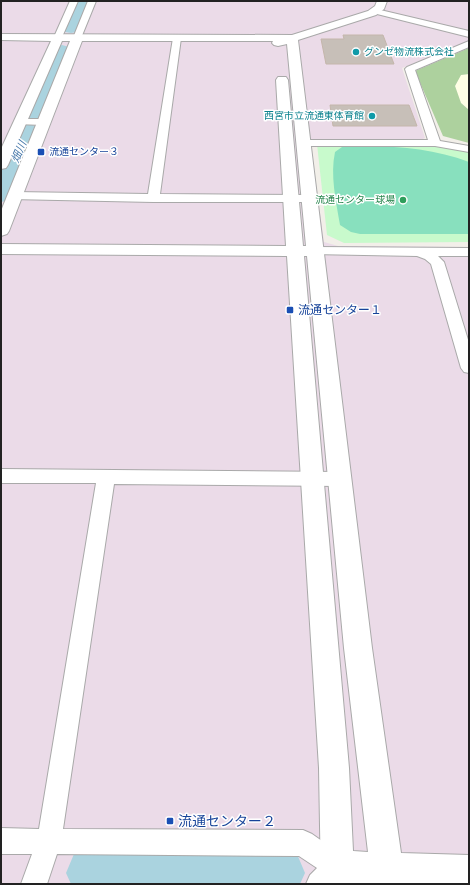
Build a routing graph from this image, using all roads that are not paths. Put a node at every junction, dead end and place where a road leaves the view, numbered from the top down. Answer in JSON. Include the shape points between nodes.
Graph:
{"nodes":[{"id":1,"x":74,"y":1,"type":"edge"},
{"id":2,"x":92,"y":1,"type":"edge"},
{"id":3,"x":382,"y":1,"type":"edge"},
{"id":4,"x":376,"y":11,"type":"junction"},
{"id":5,"x":469,"y":34,"type":"edge"},
{"id":6,"x":1,"y":37,"type":"edge"},
{"id":7,"x":56,"y":40,"type":"junction"},
{"id":8,"x":76,"y":40,"type":"junction"},
{"id":9,"x":177,"y":41,"type":"junction"},
{"id":10,"x":285,"y":41,"type":"junction"},
{"id":11,"x":1,"y":43,"type":"edge"},
{"id":12,"x":469,"y":44,"type":"edge"},
{"id":13,"x":20,"y":122,"type":"junction"},
{"id":14,"x":43,"y":122,"type":"junction"},
{"id":15,"x":303,"y":143,"type":"junction"},
{"id":16,"x":435,"y":143,"type":"junction"},
{"id":17,"x":469,"y":149,"type":"edge"},
{"id":18,"x":1,"y":165,"type":"edge"},
{"id":19,"x":14,"y":196,"type":"junction"},
{"id":20,"x":153,"y":198,"type":"junction"},
{"id":21,"x":299,"y":199,"type":"junction"},
{"id":22,"x":1,"y":231,"type":"edge"},
{"id":23,"x":1,"y":249,"type":"edge"},
{"id":24,"x":305,"y":251,"type":"junction"},
{"id":25,"x":418,"y":252,"type":"junction"},
{"id":26,"x":469,"y":252,"type":"edge"},
{"id":27,"x":469,"y":368,"type":"edge"},
{"id":28,"x":1,"y":476,"type":"edge"},
{"id":29,"x":106,"y":476,"type":"junction"},
{"id":30,"x":313,"y":479,"type":"junction"},
{"id":31,"x":340,"y":479,"type":"junction"},
{"id":32,"x":1,"y":841,"type":"edge"},
{"id":33,"x":49,"y":842,"type":"junction"},
{"id":34,"x":469,"y":872,"type":"edge"},
{"id":35,"x":388,"y":876,"type":"edge"},
{"id":36,"x":331,"y":878,"type":"edge"},
{"id":37,"x":34,"y":884,"type":"edge"}],
"edges":[{"from":1,"to":7,"type":"street"},
{"from":2,"to":8,"type":"street"},
{"from":3,"to":4,"type":"street"},
{"from":4,"to":5,"type":"street"},
{"from":4,"to":10,"type":"street"},
{"from":6,"to":7,"type":"street"},
{"from":7,"to":8,"type":"street"},
{"from":7,"to":11,"type":"street"},
{"from":7,"to":13,"type":"street"},
{"from":8,"to":9,"type":"street"},
{"from":8,"to":14,"type":"street"},
{"from":9,"to":10,"type":"street"},
{"from":9,"to":20,"type":"street"},
{"from":10,"to":15,"type":"street"},
{"from":10,"to":21,"type":"street"},
{"from":12,"to":16,"type":"street","via":[[410,69]]},
{"from":13,"to":14,"type":"street"},
{"from":13,"to":18,"type":"street"},
{"from":14,"to":19,"type":"street"},
{"from":15,"to":16,"type":"street"},
{"from":15,"to":21,"type":"street"},
{"from":16,"to":17,"type":"street"},
{"from":19,"to":20,"type":"street"},
{"from":19,"to":22,"type":"street"},
{"from":20,"to":21,"type":"street"},
{"from":21,"to":24,"type":"street"},
{"from":23,"to":24,"type":"street"},
{"from":24,"to":25,"type":"street"},
{"from":24,"to":30,"type":"street"},
{"from":24,"to":31,"type":"street"},
{"from":25,"to":26,"type":"street"},
{"from":25,"to":27,"type":"street","via":[[430,256],[437,262]]},
{"from":28,"to":29,"type":"street"},
{"from":29,"to":30,"type":"street"},
{"from":29,"to":33,"type":"street"},
{"from":30,"to":31,"type":"street"},
{"from":30,"to":36,"type":"street","via":[[334,768]]},
{"from":31,"to":35,"type":"street","via":[[359,656]]},
{"from":32,"to":33,"type":"street"},
{"from":33,"to":36,"type":"street","via":[[302,844]]},
{"from":33,"to":37,"type":"street"},
{"from":34,"to":35,"type":"street"},
{"from":35,"to":36,"type":"street"}]}
